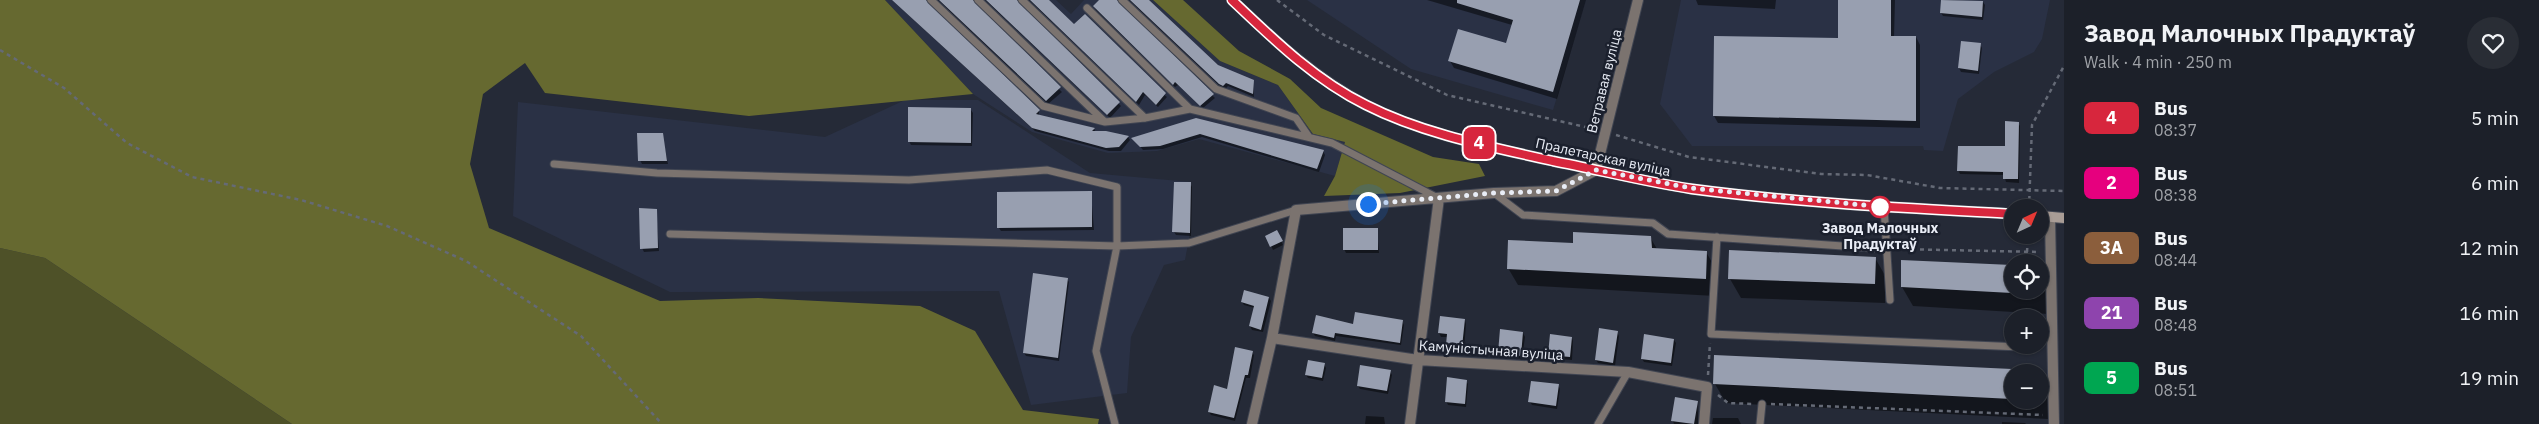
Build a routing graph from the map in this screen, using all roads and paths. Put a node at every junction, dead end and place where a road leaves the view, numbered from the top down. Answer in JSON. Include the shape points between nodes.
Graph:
{"nodes":[{"id":1,"x":931,"y":0,"type":"edge"},
{"id":2,"x":978,"y":0,"type":"edge"},
{"id":3,"x":1022,"y":0,"type":"edge"},
{"id":4,"x":1122,"y":0,"type":"edge"},
{"id":5,"x":1232,"y":0,"type":"edge"},
{"id":6,"x":1277,"y":0,"type":"edge"},
{"id":7,"x":1638,"y":0,"type":"edge"},
{"id":8,"x":1088,"y":8,"type":"dead end"},
{"id":9,"x":0,"y":50,"type":"edge"},
{"id":10,"x":2064,"y":66,"type":"edge"},
{"id":11,"x":1190,"y":109,"type":"junction"},
{"id":12,"x":1145,"y":118,"type":"junction"},
{"id":13,"x":1105,"y":122,"type":"junction"},
{"id":14,"x":1605,"y":132,"type":"junction"},
{"id":15,"x":1309,"y":137,"type":"junction"},
{"id":16,"x":554,"y":164,"type":"dead end"},
{"id":17,"x":1596,"y":170,"type":"junction"},
{"id":18,"x":2031,"y":189,"type":"junction"},
{"id":19,"x":2064,"y":191,"type":"edge"},
{"id":20,"x":1494,"y":193,"type":"junction"},
{"id":21,"x":1439,"y":198,"type":"junction"},
{"id":22,"x":2030,"y":199,"type":"edge"},
{"id":23,"x":1884,"y":207,"type":"junction"},
{"id":24,"x":1296,"y":210,"type":"junction"},
{"id":25,"x":2004,"y":214,"type":"edge"},
{"id":26,"x":2049,"y":217,"type":"edge"},
{"id":27,"x":2064,"y":218,"type":"edge"},
{"id":28,"x":670,"y":234,"type":"dead end"},
{"id":29,"x":1717,"y":237,"type":"junction"},
{"id":30,"x":2049,"y":241,"type":"edge"},
{"id":31,"x":2027,"y":244,"type":"edge"},
{"id":32,"x":1117,"y":246,"type":"junction"},
{"id":33,"x":1886,"y":248,"type":"junction"},
{"id":34,"x":2027,"y":252,"type":"junction"},
{"id":35,"x":2051,"y":253,"type":"junction"},
{"id":36,"x":1890,"y":300,"type":"dead end"},
{"id":37,"x":1711,"y":334,"type":"junction"},
{"id":38,"x":1272,"y":338,"type":"junction"},
{"id":39,"x":2004,"y":346,"type":"edge"},
{"id":40,"x":1418,"y":360,"type":"junction"},
{"id":41,"x":1628,"y":372,"type":"junction"},
{"id":42,"x":1708,"y":387,"type":"junction"},
{"id":43,"x":1762,"y":404,"type":"junction"},
{"id":44,"x":2054,"y":420,"type":"edge"},
{"id":45,"x":662,"y":424,"type":"edge"},
{"id":46,"x":1115,"y":424,"type":"edge"},
{"id":47,"x":1252,"y":424,"type":"edge"},
{"id":48,"x":1410,"y":424,"type":"edge"},
{"id":49,"x":1598,"y":424,"type":"edge"},
{"id":50,"x":1704,"y":424,"type":"edge"},
{"id":51,"x":1760,"y":424,"type":"edge"}],
"edges":[{"from":1,"to":13,"type":"lane","via":[[1043,106]]},
{"from":2,"to":13,"type":"lane"},
{"from":3,"to":12,"type":"lane"},
{"from":4,"to":15,"type":"lane","via":[[1216,90],[1296,118]]},
{"from":5,"to":17,"type":"main road","name":"Пралетарская вуліца","via":[[1324,81],[1366,105],[1422,127],[1507,151]]},
{"from":6,"to":14,"type":"path","via":[[1324,35],[1447,95]]},
{"from":7,"to":14,"type":"street","name":"Ветравая вуліца"},
{"from":8,"to":11,"type":"lane"},
{"from":9,"to":45,"type":"path","via":[[64,88],[127,143],[192,177],[301,200],[387,226],[466,261],[581,336]]},
{"from":10,"to":18,"type":"path","via":[[2032,125]]},
{"from":11,"to":12,"type":"lane"},
{"from":11,"to":15,"type":"lane"},
{"from":12,"to":13,"type":"lane"},
{"from":14,"to":17,"type":"street","name":"Ветравая вуліца"},
{"from":14,"to":18,"type":"path","via":[[1689,157],[1821,174],[1867,175],[1940,188]]},
{"from":15,"to":21,"type":"lane","via":[[1332,143]]},
{"from":16,"to":32,"type":"lane","via":[[657,173],[909,180],[1047,170],[1117,187]]},
{"from":17,"to":20,"type":"street","via":[[1556,191]]},
{"from":17,"to":23,"type":"main road","name":"Пралетарская вуліца","via":[[1691,188]]},
{"from":18,"to":19,"type":"path"},
{"from":18,"to":22,"type":"path"},
{"from":20,"to":21,"type":"street"},
{"from":20,"to":29,"type":"lane","via":[[1523,215],[1653,223],[1668,234]]},
{"from":21,"to":24,"type":"street"},
{"from":21,"to":40,"type":"street"},
{"from":23,"to":25,"type":"main road","name":"Пралетарская вуліца"},
{"from":23,"to":33,"type":"lane"},
{"from":24,"to":32,"type":"lane","via":[[1189,243]]},
{"from":24,"to":38,"type":"street"},
{"from":26,"to":27,"type":"main road"},
{"from":28,"to":32,"type":"lane"},
{"from":29,"to":33,"type":"lane"},
{"from":29,"to":37,"type":"lane"},
{"from":30,"to":35,"type":"street"},
{"from":31,"to":34,"type":"path"},
{"from":32,"to":46,"type":"lane","via":[[1096,351]]},
{"from":33,"to":34,"type":"path"},
{"from":33,"to":36,"type":"lane"},
{"from":34,"to":35,"type":"path"},
{"from":35,"to":44,"type":"street"},
{"from":37,"to":39,"type":"lane"},
{"from":37,"to":42,"type":"path"},
{"from":38,"to":40,"type":"street","name":"Камуністычная вуліца"},
{"from":38,"to":47,"type":"street"},
{"from":40,"to":41,"type":"street","name":"Камуністычная вуліца"},
{"from":40,"to":48,"type":"street"},
{"from":41,"to":42,"type":"street","name":"Камуністычная вуліца"},
{"from":41,"to":49,"type":"lane"},
{"from":42,"to":43,"type":"path","via":[[1728,403]]},
{"from":42,"to":50,"type":"street"},
{"from":43,"to":44,"type":"path"},
{"from":43,"to":51,"type":"lane"}]}
